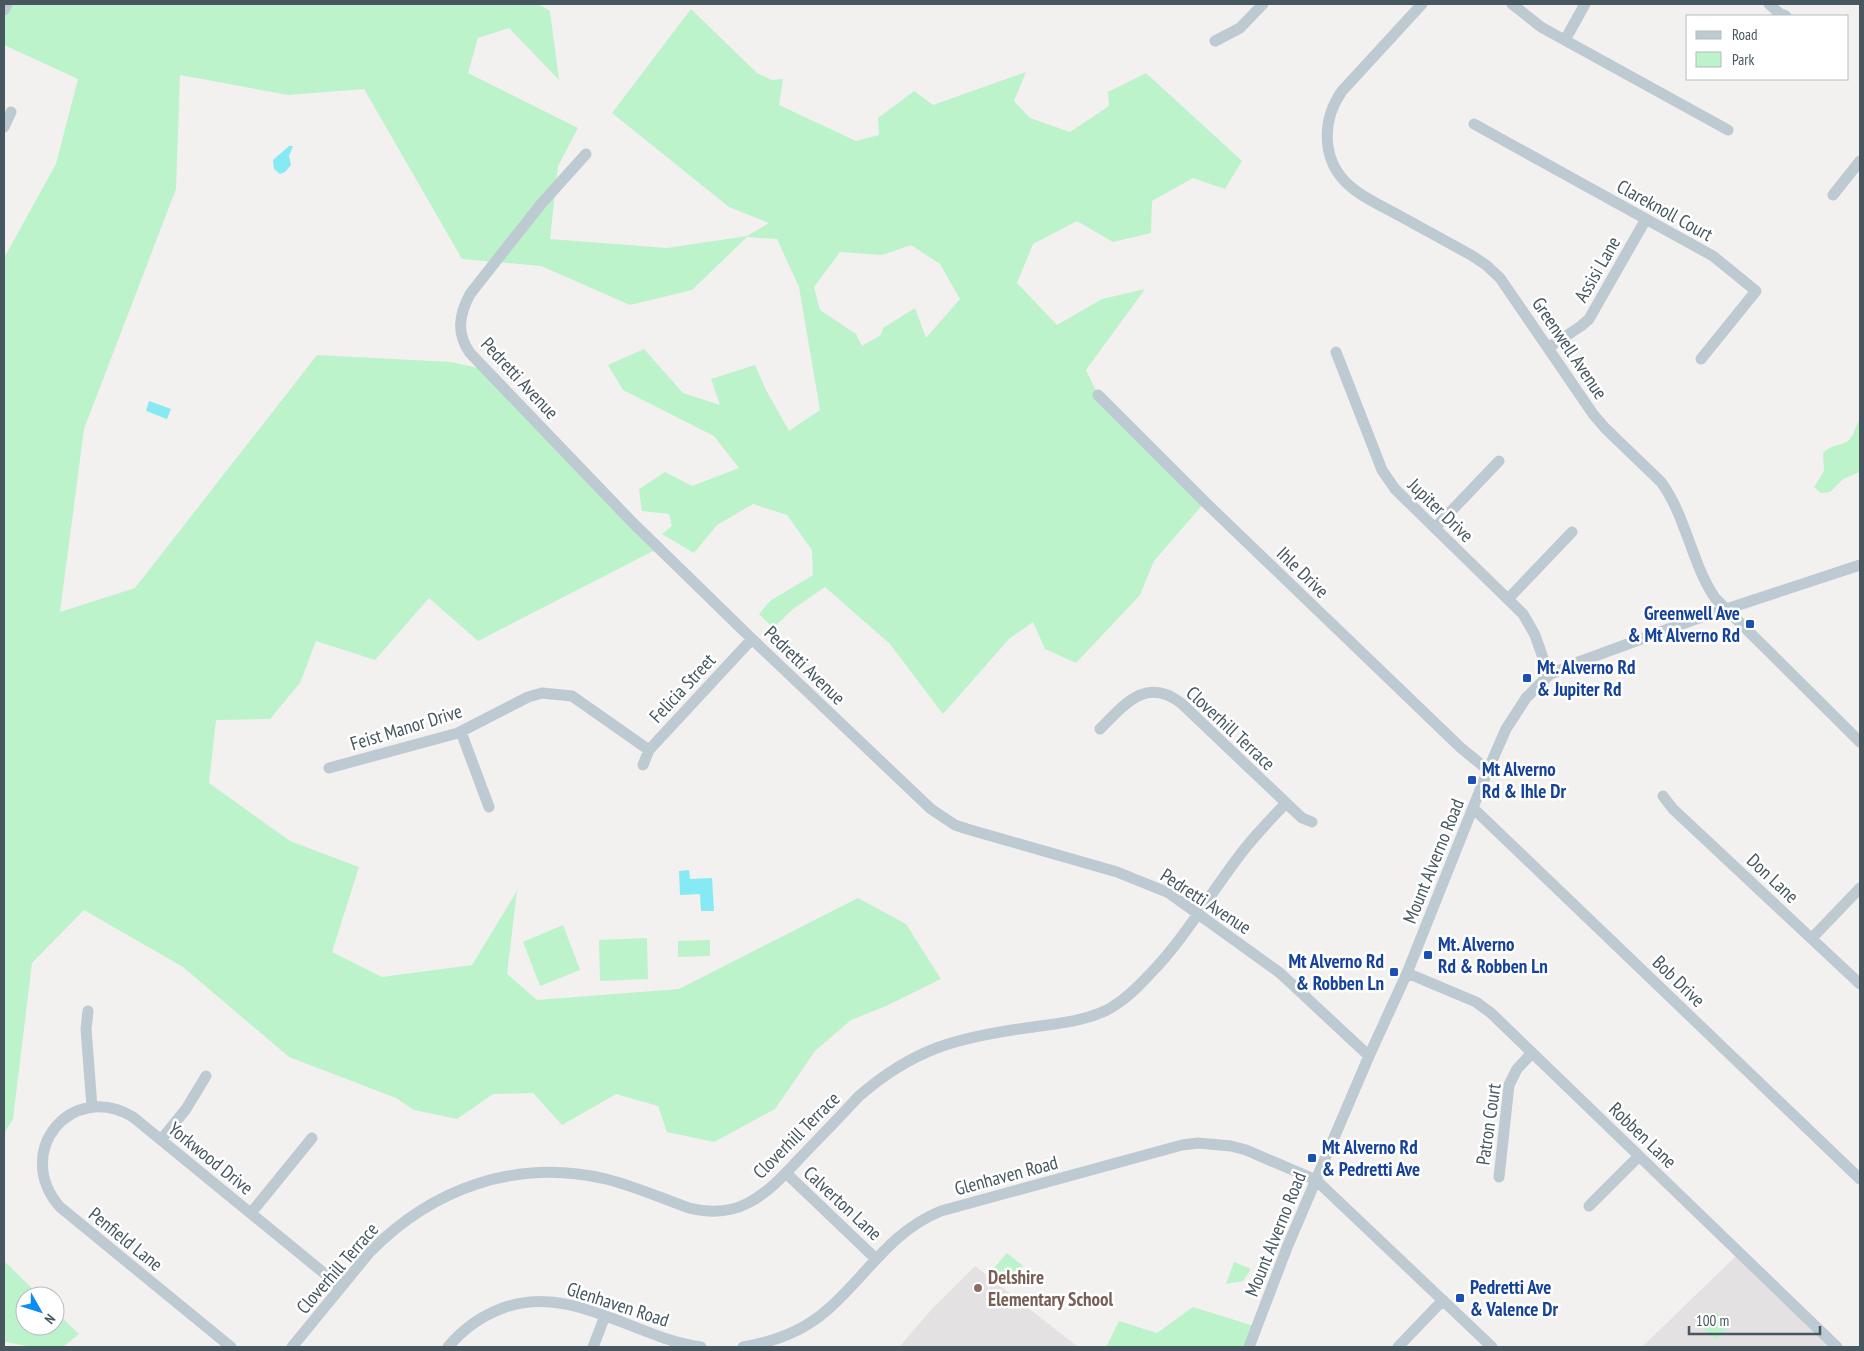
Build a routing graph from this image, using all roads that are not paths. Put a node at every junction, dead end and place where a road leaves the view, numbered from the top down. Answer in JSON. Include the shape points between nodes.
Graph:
{"nodes":[{"id":1,"x":7,"y":4,"type":"edge"},
{"id":2,"x":1263,"y":4,"type":"edge"},
{"id":3,"x":1422,"y":4,"type":"edge"},
{"id":4,"x":1512,"y":4,"type":"edge"},
{"id":5,"x":1585,"y":4,"type":"edge"},
{"id":6,"x":1769,"y":4,"type":"edge"},
{"id":7,"x":4,"y":10,"type":"edge"},
{"id":8,"x":1784,"y":15,"type":"edge"},
{"id":9,"x":1565,"y":40,"type":"junction"},
{"id":10,"x":1215,"y":41,"type":"dead end"},
{"id":11,"x":1474,"y":124,"type":"dead end"},
{"id":12,"x":1728,"y":130,"type":"dead end"},
{"id":13,"x":586,"y":154,"type":"dead end"},
{"id":14,"x":1860,"y":161,"type":"edge"},
{"id":15,"x":1833,"y":195,"type":"dead end"},
{"id":16,"x":1646,"y":219,"type":"junction"},
{"id":17,"x":1548,"y":348,"type":"junction"},
{"id":18,"x":1336,"y":352,"type":"dead end"},
{"id":19,"x":1701,"y":360,"type":"dead end"},
{"id":20,"x":1098,"y":395,"type":"dead end"},
{"id":21,"x":1499,"y":461,"type":"dead end"},
{"id":22,"x":1435,"y":528,"type":"junction"},
{"id":23,"x":1572,"y":532,"type":"dead end"},
{"id":24,"x":1860,"y":565,"type":"edge"},
{"id":25,"x":1508,"y":599,"type":"junction"},
{"id":26,"x":1725,"y":610,"type":"junction"},
{"id":27,"x":752,"y":639,"type":"junction"},
{"id":28,"x":1549,"y":675,"type":"junction"},
{"id":29,"x":1100,"y":729,"type":"dead end"},
{"id":30,"x":461,"y":732,"type":"junction"},
{"id":31,"x":1860,"y":742,"type":"edge"},
{"id":32,"x":649,"y":750,"type":"junction"},
{"id":33,"x":643,"y":765,"type":"dead end"},
{"id":34,"x":329,"y":768,"type":"dead end"},
{"id":35,"x":1488,"y":770,"type":"junction"},
{"id":36,"x":1663,"y":796,"type":"dead end"},
{"id":37,"x":1286,"y":803,"type":"junction"},
{"id":38,"x":489,"y":807,"type":"dead end"},
{"id":39,"x":1474,"y":809,"type":"junction"},
{"id":40,"x":1312,"y":822,"type":"dead end"},
{"id":41,"x":1860,"y":888,"type":"edge"},
{"id":42,"x":1198,"y":915,"type":"junction"},
{"id":43,"x":1812,"y":938,"type":"junction"},
{"id":44,"x":1407,"y":973,"type":"junction"},
{"id":45,"x":1860,"y":984,"type":"edge"},
{"id":46,"x":88,"y":1011,"type":"dead end"},
{"id":47,"x":1532,"y":1053,"type":"junction"},
{"id":48,"x":1369,"y":1056,"type":"junction"},
{"id":49,"x":206,"y":1076,"type":"dead end"},
{"id":50,"x":92,"y":1107,"type":"junction"},
{"id":51,"x":50,"y":1135,"type":"joint"},
{"id":52,"x":312,"y":1138,"type":"dead end"},
{"id":53,"x":161,"y":1140,"type":"junction"},
{"id":54,"x":1639,"y":1156,"type":"junction"},
{"id":55,"x":786,"y":1173,"type":"junction"},
{"id":56,"x":1499,"y":1177,"type":"dead end"},
{"id":57,"x":1860,"y":1179,"type":"edge"},
{"id":58,"x":1316,"y":1180,"type":"junction"},
{"id":59,"x":1589,"y":1206,"type":"dead end"},
{"id":60,"x":251,"y":1213,"type":"junction"},
{"id":61,"x":876,"y":1259,"type":"junction"},
{"id":62,"x":341,"y":1287,"type":"junction"},
{"id":63,"x":1443,"y":1300,"type":"junction"},
{"id":64,"x":605,"y":1316,"type":"junction"},
{"id":65,"x":231,"y":1347,"type":"edge"},
{"id":66,"x":292,"y":1347,"type":"edge"},
{"id":67,"x":448,"y":1347,"type":"edge"},
{"id":68,"x":593,"y":1347,"type":"edge"},
{"id":69,"x":701,"y":1347,"type":"edge"},
{"id":70,"x":743,"y":1347,"type":"edge"},
{"id":71,"x":1249,"y":1347,"type":"edge"},
{"id":72,"x":1398,"y":1347,"type":"edge"},
{"id":73,"x":1492,"y":1347,"type":"edge"},
{"id":74,"x":1837,"y":1347,"type":"edge"}],
"edges":[{"from":1,"to":7,"type":"street"},
{"from":2,"to":10,"type":"street","via":[[1240,28]]},
{"from":3,"to":17,"type":"street","name":"Greenwell Avenue","via":[[1335,101],[1327,124],[1330,155],[1341,177],[1359,193],[1486,265],[1509,289]]},
{"from":4,"to":9,"type":"street","via":[[1541,28]]},
{"from":5,"to":9,"type":"street"},
{"from":6,"to":8,"type":"street"},
{"from":9,"to":12,"type":"street"},
{"from":11,"to":16,"type":"street","name":"Clareknoll Court"},
{"from":13,"to":27,"type":"street","name":"Pedretti Avenue","via":[[541,204],[470,294],[460,323],[462,339],[470,353],[632,522]]},
{"from":14,"to":15,"type":"street"},
{"from":16,"to":17,"type":"street","name":"Assisi Lane","via":[[1589,319]]},
{"from":16,"to":19,"type":"street","name":"Clareknoll Court","via":[[1713,256],[1756,291]]},
{"from":17,"to":26,"type":"street","name":"Greenwell Avenue","via":[[1593,414],[1668,492],[1708,588]]},
{"from":18,"to":22,"type":"street","name":"Jupiter Drive","via":[[1384,475]]},
{"from":20,"to":35,"type":"street","name":"Ihle Drive","via":[[1461,748]]},
{"from":21,"to":22,"type":"street"},
{"from":22,"to":25,"type":"street","name":"Jupiter Drive"},
{"from":23,"to":25,"type":"street"},
{"from":24,"to":26,"type":"street","name":"Mount Alverno Road"},
{"from":25,"to":28,"type":"street","name":"Jupiter Drive","via":[[1530,624]]},
{"from":26,"to":28,"type":"street","name":"Mount Alverno Road"},
{"from":26,"to":31,"type":"street","name":"Greenwell Avenue"},
{"from":27,"to":32,"type":"street","name":"Felicia Street"},
{"from":27,"to":42,"type":"street","name":"Pedretti Avenue","via":[[941,817],[967,829],[1132,877],[1169,894]]},
{"from":28,"to":35,"type":"street","name":"Mount Alverno Road","via":[[1516,712]]},
{"from":29,"to":37,"type":"street","name":"Cloverhill Terrace","via":[[1132,698],[1150,692],[1167,694],[1181,703]]},
{"from":30,"to":32,"type":"street","name":"Feist Manor Drive","via":[[542,693],[572,696]]},
{"from":30,"to":34,"type":"street","name":"Feist Manor Drive"},
{"from":30,"to":38,"type":"street"},
{"from":32,"to":33,"type":"street","name":"Felicia Street"},
{"from":35,"to":39,"type":"street","name":"Mount Alverno Road"},
{"from":36,"to":43,"type":"street","name":"Don Lane","via":[[1673,809]]},
{"from":37,"to":40,"type":"street","name":"Cloverhill Terrace","via":[[1302,818]]},
{"from":37,"to":42,"type":"street","name":"Cloverhill Terrace","via":[[1243,851]]},
{"from":39,"to":44,"type":"street","name":"Mount Alverno Road"},
{"from":39,"to":57,"type":"street","name":"Bob Drive"},
{"from":41,"to":43,"type":"street"},
{"from":42,"to":48,"type":"street","name":"Pedretti Avenue","via":[[1280,973]]},
{"from":42,"to":55,"type":"street","name":"Cloverhill Terrace","via":[[1166,957],[1121,1001],[1093,1016],[974,1036],[912,1059],[858,1097]]},
{"from":43,"to":45,"type":"street","name":"Don Lane"},
{"from":44,"to":47,"type":"street","name":"Robben Lane","via":[[1476,1002]]},
{"from":44,"to":48,"type":"street","name":"Mount Alverno Road"},
{"from":46,"to":50,"type":"street","via":[[86,1029]]},
{"from":47,"to":54,"type":"street","name":"Robben Lane"},
{"from":47,"to":56,"type":"street","name":"Patron Court","via":[[1517,1068],[1509,1085]]},
{"from":48,"to":58,"type":"street","name":"Mount Alverno Road"},
{"from":49,"to":53,"type":"street","via":[[186,1109]]},
{"from":50,"to":51,"type":"street","name":"Yorkwood Drive","via":[[70,1115]]},
{"from":50,"to":53,"type":"street","name":"Yorkwood Drive","via":[[126,1112]]},
{"from":51,"to":65,"type":"street","name":"Penfield Lane","via":[[42,1154],[42,1166],[43,1179],[52,1198]]},
{"from":52,"to":60,"type":"street"},
{"from":53,"to":60,"type":"street","name":"Yorkwood Drive"},
{"from":54,"to":59,"type":"street"},
{"from":54,"to":74,"type":"street","name":"Robben Lane"},
{"from":55,"to":61,"type":"street","name":"Calverton Lane"},
{"from":55,"to":62,"type":"street","name":"Cloverhill Terrace","via":[[748,1203],[714,1212],[689,1208],[630,1186],[581,1174],[536,1173],[496,1178],[454,1192],[418,1211],[383,1239]]},
{"from":58,"to":61,"type":"street","name":"Glenhaven Road","via":[[1246,1150],[1206,1143],[1182,1145],[941,1210],[912,1226]]},
{"from":58,"to":63,"type":"street"},
{"from":58,"to":71,"type":"street","name":"Mount Alverno Road"},
{"from":60,"to":62,"type":"street","name":"Yorkwood Drive"},
{"from":61,"to":70,"type":"street","name":"Glenhaven Road","via":[[839,1299],[812,1322],[776,1339]]},
{"from":62,"to":66,"type":"street","name":"Cloverhill Terrace"},
{"from":63,"to":72,"type":"street"},
{"from":63,"to":73,"type":"street"},
{"from":64,"to":67,"type":"street","name":"Glenhaven Road","via":[[558,1302],[525,1302],[480,1318]]},
{"from":64,"to":68,"type":"street"},
{"from":64,"to":69,"type":"street","name":"Glenhaven Road","via":[[673,1341]]}]}
